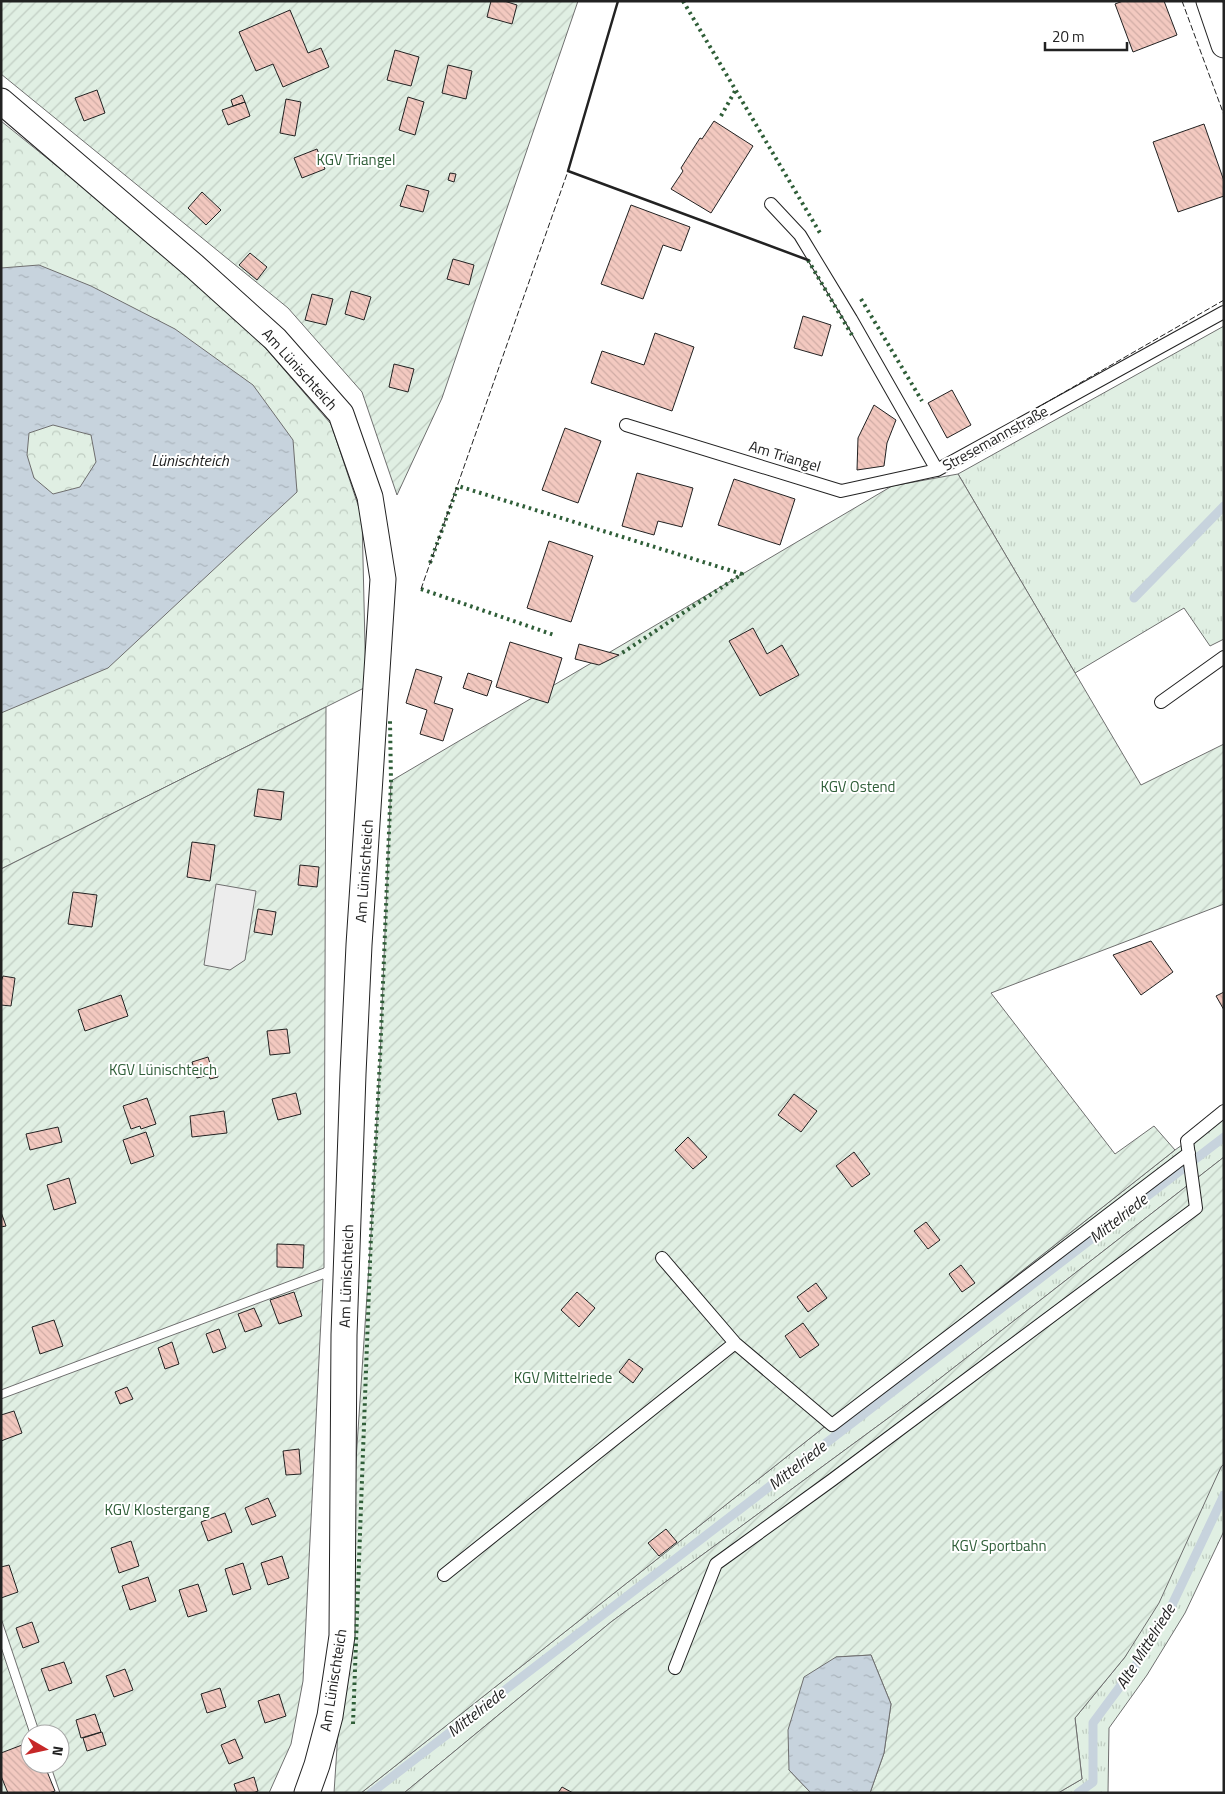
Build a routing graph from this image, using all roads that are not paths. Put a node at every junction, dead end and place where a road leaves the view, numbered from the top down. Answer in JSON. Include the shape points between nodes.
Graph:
{"nodes":[{"id":1,"x":1209,"y":1,"type":"edge"},
{"id":2,"x":1224,"y":45,"type":"edge"},
{"id":3,"x":1,"y":101,"type":"edge"},
{"id":4,"x":771,"y":204,"type":"dead end"},
{"id":5,"x":1224,"y":312,"type":"edge"},
{"id":6,"x":626,"y":424,"type":"dead end"},
{"id":7,"x":937,"y":470,"type":"junction"},
{"id":8,"x":1224,"y":657,"type":"edge"},
{"id":9,"x":1161,"y":702,"type":"dead end"},
{"id":10,"x":1224,"y":1110,"type":"edge"},
{"id":11,"x":1188,"y":1152,"type":"junction"},
{"id":12,"x":662,"y":1258,"type":"dead end"},
{"id":13,"x":735,"y":1343,"type":"junction"},
{"id":14,"x":444,"y":1575,"type":"dead end"},
{"id":15,"x":675,"y":1668,"type":"dead end"},
{"id":16,"x":306,"y":1793,"type":"edge"}],
"edges":[{"from":1,"to":2,"type":"street"},
{"from":3,"to":16,"type":"street","name":"Am Lünischteich","via":[[275,339],[340,414],[370,497],[383,578],[353,1074],[344,1336],[342,1636],[330,1716]]},
{"from":4,"to":7,"type":"lane","name":"Stresemannstraße","via":[[800,235]]},
{"from":5,"to":7,"type":"lane","name":"Stresemannstraße"},
{"from":6,"to":7,"type":"lane","name":"Am Triangel","via":[[841,491]]},
{"from":8,"to":9,"type":"lane"},
{"from":10,"to":11,"type":"lane","via":[[1187,1141]]},
{"from":11,"to":13,"type":"lane","via":[[832,1425]]},
{"from":11,"to":15,"type":"lane","via":[[1196,1208],[716,1564]]},
{"from":12,"to":13,"type":"lane"},
{"from":13,"to":14,"type":"lane"}]}
